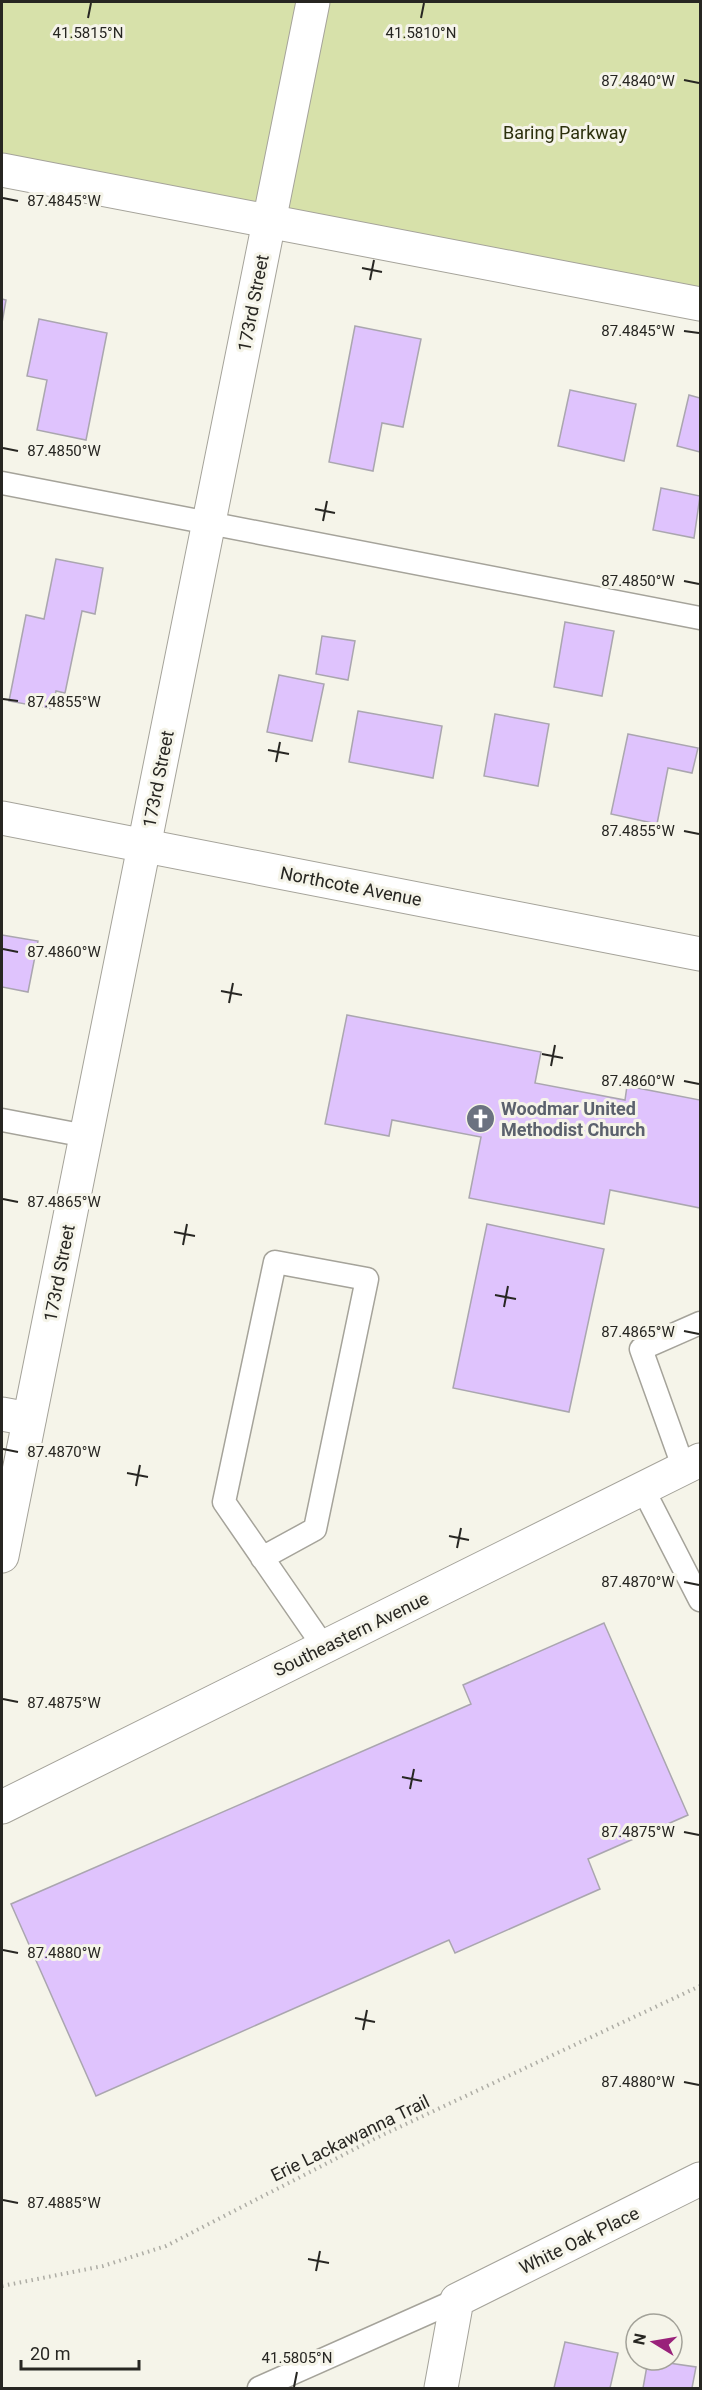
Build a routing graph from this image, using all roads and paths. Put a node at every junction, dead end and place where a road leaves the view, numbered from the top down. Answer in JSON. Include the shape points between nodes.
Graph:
{"nodes":[{"id":1,"x":313,"y":2,"type":"edge"},
{"id":2,"x":2,"y":170,"type":"edge"},
{"id":3,"x":269,"y":222,"type":"junction"},
{"id":4,"x":700,"y":304,"type":"edge"},
{"id":5,"x":2,"y":483,"type":"edge"},
{"id":6,"x":210,"y":523,"type":"junction"},
{"id":7,"x":700,"y":618,"type":"edge"},
{"id":8,"x":2,"y":818,"type":"edge"},
{"id":9,"x":144,"y":846,"type":"junction"},
{"id":10,"x":700,"y":954,"type":"edge"},
{"id":11,"x":2,"y":1120,"type":"edge"},
{"id":12,"x":86,"y":1136,"type":"junction"},
{"id":13,"x":700,"y":1323,"type":"edge"},
{"id":14,"x":15,"y":1417,"type":"edge"},
{"id":15,"x":692,"y":1464,"type":"edge"},
{"id":16,"x":643,"y":1489,"type":"junction"},
{"id":17,"x":2,"y":1556,"type":"edge"},
{"id":18,"x":262,"y":1558,"type":"junction"},
{"id":19,"x":700,"y":1600,"type":"edge"},
{"id":20,"x":324,"y":1647,"type":"junction"},
{"id":21,"x":2,"y":1807,"type":"edge"},
{"id":22,"x":700,"y":1986,"type":"edge"},
{"id":23,"x":700,"y":2180,"type":"edge"},
{"id":24,"x":2,"y":2286,"type":"edge"},
{"id":25,"x":457,"y":2300,"type":"junction"},
{"id":26,"x":259,"y":2388,"type":"edge"},
{"id":27,"x":441,"y":2388,"type":"edge"}],
"edges":[{"from":1,"to":3,"type":"street","name":"173rd Street"},
{"from":2,"to":3,"type":"street"},
{"from":3,"to":4,"type":"street"},
{"from":3,"to":6,"type":"street","name":"173rd Street"},
{"from":5,"to":6,"type":"lane"},
{"from":6,"to":7,"type":"lane"},
{"from":6,"to":9,"type":"street","name":"173rd Street"},
{"from":8,"to":9,"type":"street","name":"Northcote Avenue"},
{"from":9,"to":10,"type":"street","name":"Northcote Avenue"},
{"from":9,"to":12,"type":"street","name":"173rd Street"},
{"from":11,"to":12,"type":"lane"},
{"from":12,"to":14,"type":"street","name":"173rd Street"},
{"from":13,"to":15,"type":"lane","via":[[641,1349]]},
{"from":14,"to":17,"type":"street","name":"173rd Street"},
{"from":15,"to":16,"type":"street","name":"Southeastern Avenue"},
{"from":16,"to":19,"type":"lane"},
{"from":16,"to":20,"type":"street","name":"Southeastern Avenue"},
{"from":18,"to":18,"type":"lane","via":[[315,1529],[367,1279],[274,1262],[224,1502]]},
{"from":18,"to":20,"type":"lane"},
{"from":20,"to":21,"type":"street","name":"Southeastern Avenue"},
{"from":22,"to":24,"type":"path","name":"Erie Lackawanna Trail","via":[[374,2139],[166,2246],[103,2266]]},
{"from":23,"to":25,"type":"street","name":"White Oak Place"},
{"from":25,"to":26,"type":"lane"},
{"from":25,"to":27,"type":"street"}]}
